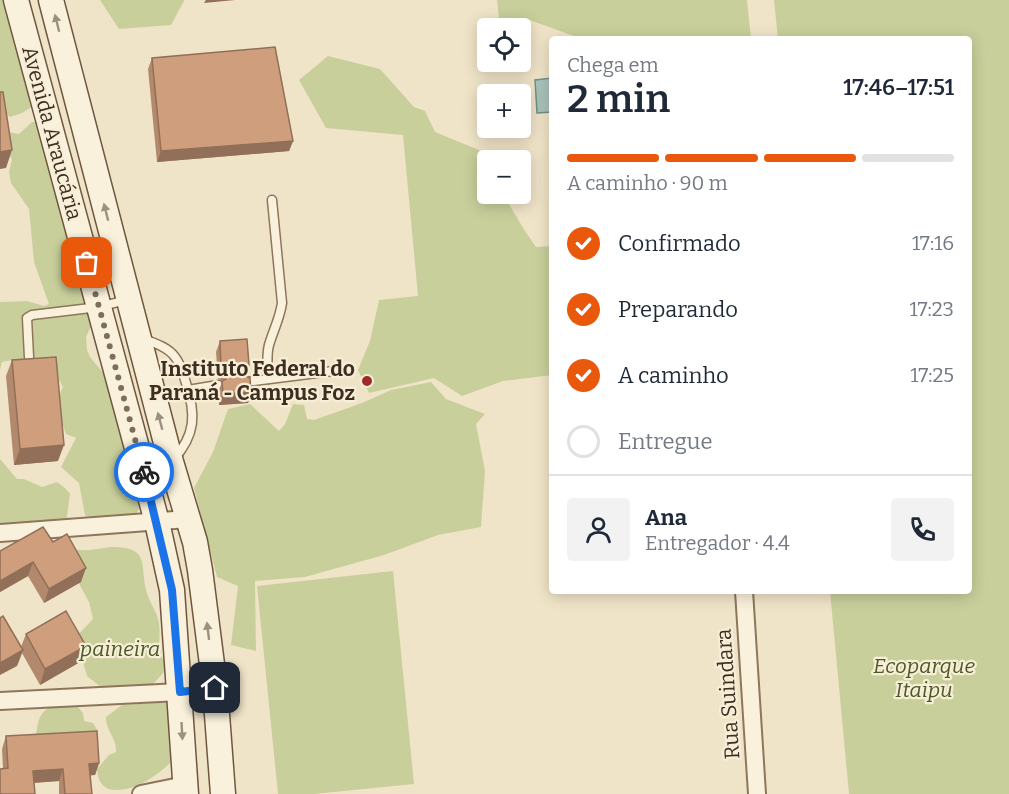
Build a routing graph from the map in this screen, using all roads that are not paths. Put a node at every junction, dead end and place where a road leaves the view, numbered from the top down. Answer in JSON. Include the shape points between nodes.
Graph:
{"nodes":[{"id":1,"x":16,"y":0,"type":"edge"},
{"id":2,"x":51,"y":0,"type":"edge"},
{"id":3,"x":272,"y":200,"type":"dead end"},
{"id":4,"x":128,"y":300,"type":"junction"},
{"id":5,"x":99,"y":307,"type":"junction"},
{"id":6,"x":138,"y":337,"type":"junction"},
{"id":7,"x":29,"y":357,"type":"edge"},
{"id":8,"x":349,"y":369,"type":"dead end"},
{"id":9,"x":268,"y":379,"type":"junction"},
{"id":10,"x":246,"y":382,"type":"edge"},
{"id":11,"x":218,"y":385,"type":"dead end"},
{"id":12,"x":188,"y":390,"type":"junction"},
{"id":13,"x":171,"y":462,"type":"junction"},
{"id":14,"x":188,"y":519,"type":"junction"},
{"id":15,"x":157,"y":522,"type":"junction"},
{"id":16,"x":0,"y":533,"type":"edge"},
{"id":17,"x":744,"y":594,"type":"edge"},
{"id":18,"x":215,"y":688,"type":"junction"},
{"id":19,"x":180,"y":692,"type":"junction"},
{"id":20,"x":0,"y":701,"type":"edge"},
{"id":21,"x":185,"y":790,"type":"edge"},
{"id":22,"x":141,"y":794,"type":"edge"},
{"id":23,"x":223,"y":794,"type":"edge"},
{"id":24,"x":757,"y":794,"type":"edge"}],
"edges":[{"from":1,"to":5,"type":"street","name":"Avenida Araucária"},
{"from":4,"to":2,"type":"street","name":"Avenida Araucária","one_way":true},
{"from":3,"to":9,"type":"lane","via":[[282,303],[269,345]]},
{"from":4,"to":5,"type":"lane"},
{"from":4,"to":6,"type":"street","name":"Avenida Araucária"},
{"from":5,"to":7,"type":"lane","via":[[27,318]]},
{"from":5,"to":15,"type":"street","name":"Avenida Araucária"},
{"from":6,"to":12,"type":"lane","via":[[174,356]]},
{"from":13,"to":6,"type":"street","name":"Avenida Araucária","one_way":true},
{"from":8,"to":9,"type":"lane"},
{"from":9,"to":10,"type":"lane"},
{"from":11,"to":12,"type":"lane"},
{"from":12,"to":13,"type":"lane","via":[[193,426]]},
{"from":13,"to":14,"type":"street","name":"Avenida Araucária"},
{"from":14,"to":15,"type":"street"},
{"from":18,"to":14,"type":"street","name":"Avenida Araucária","one_way":true,"via":[[200,570]]},
{"from":15,"to":16,"type":"street"},
{"from":15,"to":19,"type":"street","name":"Avenida Araucária","via":[[172,590]]},
{"from":17,"to":24,"type":"street","name":"Rua Suindara"},
{"from":18,"to":19,"type":"street"},
{"from":18,"to":23,"type":"street","name":"Avenida Araucária"},
{"from":19,"to":20,"type":"street"},
{"from":19,"to":21,"type":"street","name":"Avenida Araucária","one_way":true},
{"from":21,"to":22,"type":"street"}]}
